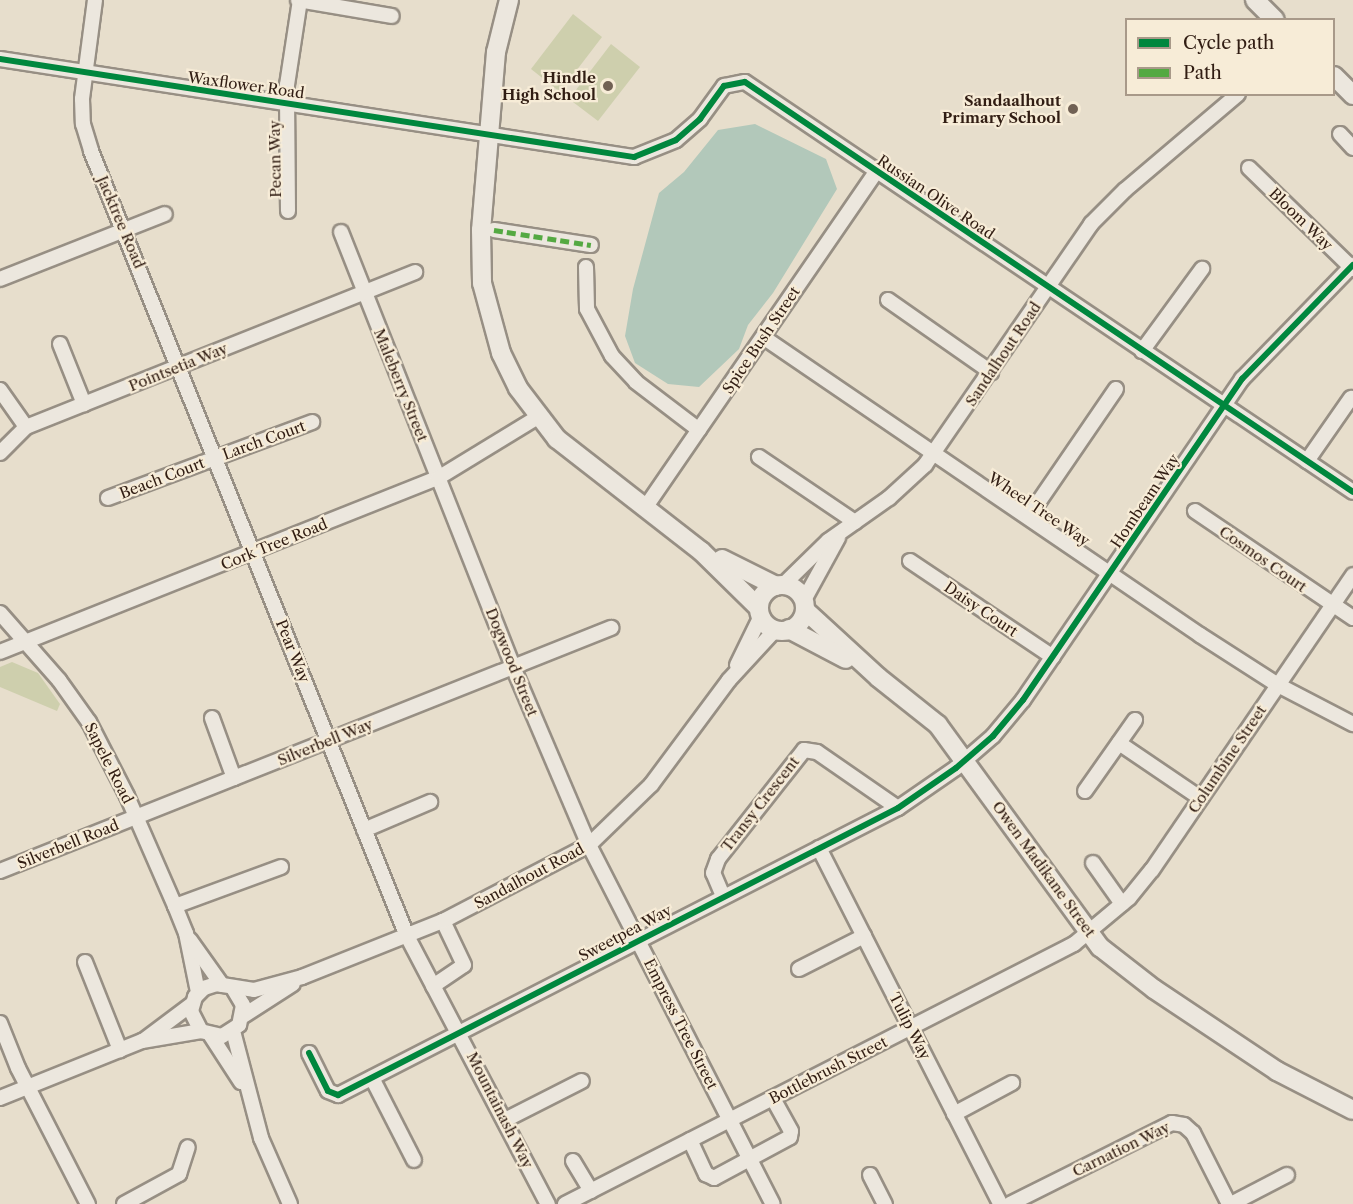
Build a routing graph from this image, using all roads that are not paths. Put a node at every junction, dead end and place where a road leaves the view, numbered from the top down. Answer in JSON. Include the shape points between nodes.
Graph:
{"nodes":[{"id":1,"x":95,"y":0,"type":"edge"},
{"id":2,"x":299,"y":0,"type":"edge"},
{"id":3,"x":509,"y":0,"type":"edge"},
{"id":4,"x":1254,"y":0,"type":"edge"},
{"id":5,"x":392,"y":16,"type":"dead end"},
{"id":6,"x":1273,"y":18,"type":"edge"},
{"id":7,"x":0,"y":59,"type":"edge"},
{"id":8,"x":84,"y":73,"type":"junction"},
{"id":9,"x":1335,"y":77,"type":"edge"},
{"id":10,"x":1353,"y":95,"type":"edge"},
{"id":11,"x":1236,"y":96,"type":"edge"},
{"id":12,"x":286,"y":103,"type":"junction"},
{"id":13,"x":1340,"y":134,"type":"dead end"},
{"id":14,"x":488,"y":135,"type":"junction"},
{"id":15,"x":1353,"y":148,"type":"edge"},
{"id":16,"x":1249,"y":168,"type":"dead end"},
{"id":17,"x":877,"y":171,"type":"junction"},
{"id":18,"x":288,"y":211,"type":"dead end"},
{"id":19,"x":165,"y":214,"type":"dead end"},
{"id":20,"x":125,"y":228,"type":"junction"},
{"id":21,"x":494,"y":230,"type":"dead end"},
{"id":22,"x":341,"y":232,"type":"dead end"},
{"id":23,"x":591,"y":245,"type":"dead end"},
{"id":24,"x":585,"y":267,"type":"dead end"},
{"id":25,"x":1352,"y":267,"type":"edge"},
{"id":26,"x":1202,"y":270,"type":"dead end"},
{"id":27,"x":415,"y":272,"type":"dead end"},
{"id":28,"x":0,"y":279,"type":"edge"},
{"id":29,"x":1048,"y":288,"type":"junction"},
{"id":30,"x":363,"y":291,"type":"junction"},
{"id":31,"x":888,"y":300,"type":"dead end"},
{"id":32,"x":763,"y":337,"type":"junction"},
{"id":33,"x":60,"y":344,"type":"dead end"},
{"id":34,"x":1142,"y":351,"type":"junction"},
{"id":35,"x":180,"y":366,"type":"junction"},
{"id":36,"x":991,"y":372,"type":"junction"},
{"id":37,"x":1116,"y":389,"type":"dead end"},
{"id":38,"x":0,"y":390,"type":"edge"},
{"id":39,"x":1351,"y":398,"type":"dead end"},
{"id":40,"x":84,"y":404,"type":"junction"},
{"id":41,"x":1224,"y":406,"type":"junction"},
{"id":42,"x":538,"y":417,"type":"junction"},
{"id":43,"x":312,"y":422,"type":"dead end"},
{"id":44,"x":26,"y":427,"type":"junction"},
{"id":45,"x":699,"y":430,"type":"junction"},
{"id":46,"x":0,"y":453,"type":"edge"},
{"id":47,"x":935,"y":454,"type":"junction"},
{"id":48,"x":759,"y":457,"type":"dead end"},
{"id":49,"x":216,"y":458,"type":"junction"},
{"id":50,"x":1307,"y":461,"type":"junction"},
{"id":51,"x":438,"y":478,"type":"junction"},
{"id":52,"x":1353,"y":492,"type":"edge"},
{"id":53,"x":108,"y":498,"type":"dead end"},
{"id":54,"x":645,"y":508,"type":"junction"},
{"id":55,"x":1195,"y":511,"type":"dead end"},
{"id":56,"x":1029,"y":516,"type":"junction"},
{"id":57,"x":855,"y":522,"type":"junction"},
{"id":58,"x":840,"y":533,"type":"junction"},
{"id":59,"x":701,"y":551,"type":"junction"},
{"id":60,"x":254,"y":552,"type":"junction"},
{"id":61,"x":910,"y":561,"type":"dead end"},
{"id":62,"x":1111,"y":572,"type":"junction"},
{"id":63,"x":1353,"y":575,"type":"edge"},
{"id":64,"x":779,"y":585,"type":"junction"},
{"id":65,"x":804,"y":605,"type":"junction"},
{"id":66,"x":1331,"y":607,"type":"junction"},
{"id":67,"x":760,"y":612,"type":"junction"},
{"id":68,"x":0,"y":614,"type":"edge"},
{"id":69,"x":1353,"y":618,"type":"edge"},
{"id":70,"x":610,"y":628,"type":"dead end"},
{"id":71,"x":782,"y":629,"type":"junction"},
{"id":72,"x":27,"y":642,"type":"junction"},
{"id":73,"x":0,"y":652,"type":"edge"},
{"id":74,"x":1053,"y":657,"type":"junction"},
{"id":75,"x":513,"y":668,"type":"junction"},
{"id":76,"x":879,"y":678,"type":"junction"},
{"id":77,"x":729,"y":680,"type":"junction"},
{"id":78,"x":1278,"y":685,"type":"junction"},
{"id":79,"x":212,"y":718,"type":"dead end"},
{"id":80,"x":1135,"y":720,"type":"dead end"},
{"id":81,"x":1353,"y":724,"type":"edge"},
{"id":82,"x":329,"y":740,"type":"junction"},
{"id":83,"x":1119,"y":743,"type":"junction"},
{"id":84,"x":966,"y":759,"type":"junction"},
{"id":85,"x":234,"y":778,"type":"junction"},
{"id":86,"x":1085,"y":790,"type":"dead end"},
{"id":87,"x":1200,"y":798,"type":"junction"},
{"id":88,"x":430,"y":802,"type":"dead end"},
{"id":89,"x":898,"y":808,"type":"junction"},
{"id":90,"x":136,"y":817,"type":"junction"},
{"id":91,"x":364,"y":830,"type":"junction"},
{"id":92,"x":589,"y":844,"type":"junction"},
{"id":93,"x":819,"y":848,"type":"junction"},
{"id":94,"x":1094,"y":863,"type":"dead end"},
{"id":95,"x":281,"y":867,"type":"dead end"},
{"id":96,"x":0,"y":871,"type":"edge"},
{"id":97,"x":723,"y":896,"type":"junction"},
{"id":98,"x":1122,"y":904,"type":"junction"},
{"id":99,"x":175,"y":906,"type":"junction"},
{"id":100,"x":443,"y":921,"type":"junction"},
{"id":101,"x":1088,"y":932,"type":"junction"},
{"id":102,"x":186,"y":933,"type":"junction"},
{"id":103,"x":407,"y":936,"type":"junction"},
{"id":104,"x":864,"y":936,"type":"junction"},
{"id":105,"x":638,"y":940,"type":"junction"},
{"id":106,"x":85,"y":962,"type":"dead end"},
{"id":107,"x":799,"y":969,"type":"dead end"},
{"id":108,"x":302,"y":977,"type":"junction"},
{"id":109,"x":433,"y":986,"type":"junction"},
{"id":110,"x":228,"y":987,"type":"junction"},
{"id":111,"x":195,"y":998,"type":"junction"},
{"id":112,"x":243,"y":1016,"type":"junction"},
{"id":113,"x":0,"y":1023,"type":"edge"},
{"id":114,"x":910,"y":1028,"type":"junction"},
{"id":115,"x":233,"y":1031,"type":"junction"},
{"id":116,"x":206,"y":1033,"type":"junction"},
{"id":117,"x":458,"y":1033,"type":"junction"},
{"id":118,"x":142,"y":1041,"type":"junction"},
{"id":119,"x":120,"y":1050,"type":"junction"},
{"id":120,"x":309,"y":1053,"type":"dead end"},
{"id":121,"x":372,"y":1078,"type":"junction"},
{"id":122,"x":582,"y":1081,"type":"dead end"},
{"id":123,"x":1012,"y":1083,"type":"dead end"},
{"id":124,"x":29,"y":1087,"type":"junction"},
{"id":125,"x":246,"y":1088,"type":"junction"},
{"id":126,"x":0,"y":1098,"type":"edge"},
{"id":127,"x":773,"y":1098,"type":"junction"},
{"id":128,"x":1353,"y":1110,"type":"edge"},
{"id":129,"x":954,"y":1114,"type":"junction"},
{"id":130,"x":505,"y":1120,"type":"junction"},
{"id":131,"x":730,"y":1120,"type":"junction"},
{"id":132,"x":690,"y":1140,"type":"junction"},
{"id":133,"x":188,"y":1147,"type":"dead end"},
{"id":134,"x":750,"y":1159,"type":"junction"},
{"id":135,"x":414,"y":1160,"type":"dead end"},
{"id":136,"x":573,"y":1161,"type":"dead end"},
{"id":137,"x":870,"y":1175,"type":"dead end"},
{"id":138,"x":1287,"y":1175,"type":"dead end"},
{"id":139,"x":591,"y":1191,"type":"junction"},
{"id":140,"x":88,"y":1204,"type":"edge"},
{"id":141,"x":124,"y":1204,"type":"edge"},
{"id":142,"x":290,"y":1204,"type":"edge"},
{"id":143,"x":548,"y":1204,"type":"edge"},
{"id":144,"x":565,"y":1204,"type":"edge"},
{"id":145,"x":773,"y":1204,"type":"edge"},
{"id":146,"x":885,"y":1204,"type":"edge"},
{"id":147,"x":1000,"y":1204,"type":"edge"},
{"id":148,"x":1010,"y":1204,"type":"edge"},
{"id":149,"x":1230,"y":1204,"type":"edge"}],
"edges":[{"from":1,"to":8,"type":"street","name":"Jacktree Road"},
{"from":2,"to":5,"type":"street"},
{"from":2,"to":12,"type":"street","name":"Pecan Way"},
{"from":3,"to":14,"type":"street","via":[[496,52]]},
{"from":4,"to":6,"type":"street"},
{"from":7,"to":8,"type":"street","name":"Waxflower Road"},
{"from":8,"to":12,"type":"street","name":"Waxflower Road"},
{"from":8,"to":20,"type":"street","name":"Jacktree Road","via":[[83,124]]},
{"from":9,"to":10,"type":"street"},
{"from":11,"to":29,"type":"street","name":"Sandalhout Road","via":[[1108,205]]},
{"from":12,"to":14,"type":"street","name":"Waxflower Road"},
{"from":12,"to":18,"type":"street","name":"Pecan Way"},
{"from":13,"to":15,"type":"street"},
{"from":14,"to":17,"type":"street","name":"Russian Olive Road","via":[[612,155],[648,154],[676,140],[700,119],[724,86],[740,81]]},
{"from":14,"to":42,"type":"street","via":[[481,231],[482,283],[501,353]]},
{"from":16,"to":25,"type":"street","name":"Bloom Way"},
{"from":17,"to":29,"type":"street","name":"Russian Olive Road"},
{"from":17,"to":32,"type":"street","name":"Spice Bush Street"},
{"from":19,"to":20,"type":"street"},
{"from":20,"to":28,"type":"street"},
{"from":20,"to":35,"type":"street","name":"Jacktree Road"},
{"from":21,"to":23,"type":"street"},
{"from":22,"to":30,"type":"street","name":"Maleberry Street"},
{"from":24,"to":45,"type":"street","via":[[587,309],[612,356],[636,382]]},
{"from":25,"to":41,"type":"street","name":"Hombeam Way","via":[[1257,363]]},
{"from":26,"to":34,"type":"street"},
{"from":27,"to":30,"type":"street"},
{"from":29,"to":34,"type":"street","name":"Russian Olive Road"},
{"from":29,"to":36,"type":"street","name":"Sandalhout Road"},
{"from":30,"to":35,"type":"street","name":"Pointsetia Way"},
{"from":30,"to":51,"type":"street","name":"Maleberry Street"},
{"from":31,"to":36,"type":"street"},
{"from":32,"to":45,"type":"street","name":"Spice Bush Street"},
{"from":32,"to":47,"type":"street","name":"Wheel Tree Way"},
{"from":33,"to":40,"type":"street"},
{"from":34,"to":41,"type":"street","name":"Russian Olive Road"},
{"from":35,"to":40,"type":"street","name":"Pointsetia Way"},
{"from":35,"to":49,"type":"street","name":"Pear Way"},
{"from":36,"to":47,"type":"street","name":"Sandalhout Road"},
{"from":37,"to":56,"type":"street"},
{"from":38,"to":44,"type":"street"},
{"from":39,"to":50,"type":"street"},
{"from":40,"to":44,"type":"street","name":"Pointsetia Way"},
{"from":41,"to":50,"type":"street","name":"Russian Olive Road"},
{"from":41,"to":62,"type":"street","name":"Hombeam Way"},
{"from":42,"to":51,"type":"street","name":"Cork Tree Road"},
{"from":42,"to":54,"type":"street","via":[[584,462]]},
{"from":43,"to":49,"type":"street","name":"Larch Court"},
{"from":44,"to":46,"type":"street","name":"Pointsetia Way"},
{"from":45,"to":54,"type":"street","name":"Spice Bush Street"},
{"from":47,"to":56,"type":"street","name":"Wheel Tree Way"},
{"from":47,"to":57,"type":"street","name":"Sandalhout Road","via":[[911,479]]},
{"from":48,"to":57,"type":"street"},
{"from":49,"to":53,"type":"street","name":"Beach Court"},
{"from":49,"to":60,"type":"street","name":"Pear Way"},
{"from":50,"to":52,"type":"street","name":"Russian Olive Road"},
{"from":51,"to":60,"type":"street","name":"Cork Tree Road"},
{"from":51,"to":75,"type":"street","name":"Dogwood Street"},
{"from":54,"to":59,"type":"street"},
{"from":55,"to":66,"type":"street","name":"Cosmos Court"},
{"from":56,"to":62,"type":"street","name":"Wheel Tree Way"},
{"from":57,"to":58,"type":"street","name":"Sandalhout Road"},
{"from":58,"to":64,"type":"street","name":"Sandalhout Road"},
{"from":58,"to":65,"type":"street","name":"Sandalhout Road"},
{"from":59,"to":64,"type":"street"},
{"from":59,"to":67,"type":"street"},
{"from":60,"to":72,"type":"street","name":"Cork Tree Road"},
{"from":60,"to":82,"type":"street","name":"Pear Way"},
{"from":61,"to":74,"type":"street","name":"Daisy Court"},
{"from":62,"to":74,"type":"street","name":"Hombeam Way"},
{"from":62,"to":78,"type":"street","name":"Wheel Tree Way"},
{"from":63,"to":66,"type":"street","name":"Columbine Street"},
{"from":64,"to":65,"type":"street","via":[[794,588]]},
{"from":64,"to":67,"type":"street","via":[[766,592]]},
{"from":65,"to":71,"type":"street","via":[[800,622]]},
{"from":65,"to":76,"type":"street","name":"Owen Madikane Street"},
{"from":66,"to":69,"type":"street","name":"Cosmos Court"},
{"from":66,"to":78,"type":"street","name":"Columbine Street"},
{"from":67,"to":71,"type":"street"},
{"from":67,"to":77,"type":"street","name":"Sandalhout Road"},
{"from":68,"to":72,"type":"street","name":"Sapele Road"},
{"from":70,"to":75,"type":"street","name":"Silverbell Way"},
{"from":71,"to":76,"type":"street","name":"Owen Madikane Street"},
{"from":71,"to":77,"type":"street","name":"Sandalhout Road"},
{"from":72,"to":73,"type":"street","name":"Cork Tree Road"},
{"from":72,"to":90,"type":"street","name":"Sapele Road","via":[[89,722]]},
{"from":74,"to":84,"type":"street","name":"Hombeam Way","via":[[1003,726]]},
{"from":75,"to":82,"type":"street","name":"Silverbell Way"},
{"from":75,"to":92,"type":"street","name":"Dogwood Street"},
{"from":76,"to":84,"type":"street","name":"Owen Madikane Street","via":[[928,715]]},
{"from":77,"to":92,"type":"street","name":"Sandalhout Road","via":[[651,785]]},
{"from":78,"to":81,"type":"street","name":"Wheel Tree Way"},
{"from":78,"to":87,"type":"street","name":"Columbine Street"},
{"from":79,"to":85,"type":"street"},
{"from":80,"to":83,"type":"street"},
{"from":82,"to":85,"type":"street","name":"Silverbell Way"},
{"from":82,"to":91,"type":"street","name":"Pear Way"},
{"from":83,"to":86,"type":"street"},
{"from":83,"to":87,"type":"street"},
{"from":84,"to":89,"type":"street","name":"Sweetpea Way"},
{"from":84,"to":101,"type":"street","name":"Owen Madikane Street"},
{"from":85,"to":90,"type":"street","name":"Silverbell Way"},
{"from":87,"to":98,"type":"street","name":"Columbine Street","via":[[1152,870]]},
{"from":88,"to":91,"type":"street"},
{"from":89,"to":93,"type":"street","name":"Sweetpea Way"},
{"from":89,"to":97,"type":"street","name":"Transy Crescent","via":[[817,752],[804,750],[718,859],[713,873]]},
{"from":90,"to":96,"type":"street","name":"Silverbell Road"},
{"from":90,"to":99,"type":"street","name":"Sapele Road"},
{"from":91,"to":103,"type":"street","name":"Pear Way"},
{"from":92,"to":100,"type":"street","name":"Sandalhout Road"},
{"from":92,"to":105,"type":"street","name":"Empress Tree Street"},
{"from":93,"to":97,"type":"street","name":"Sweetpea Way"},
{"from":93,"to":104,"type":"street","name":"Tulip Way"},
{"from":94,"to":98,"type":"street"},
{"from":95,"to":99,"type":"street"},
{"from":97,"to":105,"type":"street","name":"Sweetpea Way"},
{"from":98,"to":101,"type":"street","name":"Columbine Street"},
{"from":99,"to":102,"type":"street","name":"Sapele Road"},
{"from":100,"to":103,"type":"street","name":"Sandalhout Road"},
{"from":100,"to":109,"type":"street","via":[[464,965]]},
{"from":101,"to":114,"type":"street","name":"Bottlebrush Street","via":[[1074,944]]},
{"from":101,"to":128,"type":"street","name":"Owen Madikane Street","via":[[1120,964],[1230,1040],[1277,1071]]},
{"from":102,"to":110,"type":"street","name":"Sapele Road"},
{"from":102,"to":111,"type":"street","name":"Sapele Road"},
{"from":103,"to":108,"type":"street","name":"Sandalhout Road"},
{"from":103,"to":109,"type":"street","name":"Mountainash Way"},
{"from":104,"to":107,"type":"street"},
{"from":104,"to":114,"type":"street","name":"Tulip Way"},
{"from":105,"to":117,"type":"street","name":"Sweetpea Way"},
{"from":105,"to":131,"type":"street","name":"Empress Tree Street"},
{"from":106,"to":119,"type":"street"},
{"from":108,"to":110,"type":"street","name":"Sandalhout Road","via":[[254,990]]},
{"from":108,"to":112,"type":"street","name":"Sandalhout Road"},
{"from":109,"to":117,"type":"street","name":"Mountainash Way"},
{"from":110,"to":111,"type":"street"},
{"from":110,"to":112,"type":"street","via":[[241,999]]},
{"from":111,"to":116,"type":"street","via":[[193,1019]]},
{"from":111,"to":118,"type":"street"},
{"from":112,"to":115,"type":"street"},
{"from":113,"to":124,"type":"street"},
{"from":114,"to":127,"type":"street","name":"Bottlebrush Street"},
{"from":114,"to":129,"type":"street","name":"Tulip Way"},
{"from":115,"to":116,"type":"street"},
{"from":115,"to":125,"type":"street"},
{"from":116,"to":118,"type":"street"},
{"from":116,"to":125,"type":"street"},
{"from":117,"to":121,"type":"street","name":"Sweetpea Way"},
{"from":117,"to":130,"type":"street","name":"Mountainash Way"},
{"from":118,"to":119,"type":"street"},
{"from":119,"to":124,"type":"street"},
{"from":120,"to":121,"type":"street","name":"Sweetpea Way","via":[[333,1095]]},
{"from":121,"to":135,"type":"street"},
{"from":122,"to":130,"type":"street"},
{"from":123,"to":129,"type":"street"},
{"from":124,"to":126,"type":"street"},
{"from":124,"to":140,"type":"street"},
{"from":125,"to":142,"type":"street"},
{"from":127,"to":131,"type":"street","name":"Bottlebrush Street"},
{"from":127,"to":134,"type":"street","via":[[791,1131],[790,1137]]},
{"from":129,"to":147,"type":"street","name":"Tulip Way"},
{"from":130,"to":143,"type":"street","name":"Mountainash Way"},
{"from":131,"to":132,"type":"street","name":"Bottlebrush Street"},
{"from":131,"to":134,"type":"street","name":"Empress Tree Street"},
{"from":132,"to":134,"type":"street","via":[[710,1177]]},
{"from":132,"to":139,"type":"street","name":"Bottlebrush Street"},
{"from":133,"to":141,"type":"street","via":[[179,1174]]},
{"from":134,"to":145,"type":"street","name":"Empress Tree Street"},
{"from":136,"to":139,"type":"street"},
{"from":137,"to":146,"type":"street"},
{"from":138,"to":149,"type":"street"},
{"from":139,"to":144,"type":"street","name":"Bottlebrush Street"},
{"from":148,"to":149,"type":"street","name":"Carnation Way","via":[[1172,1123],[1184,1125],[1193,1133]]}]}
